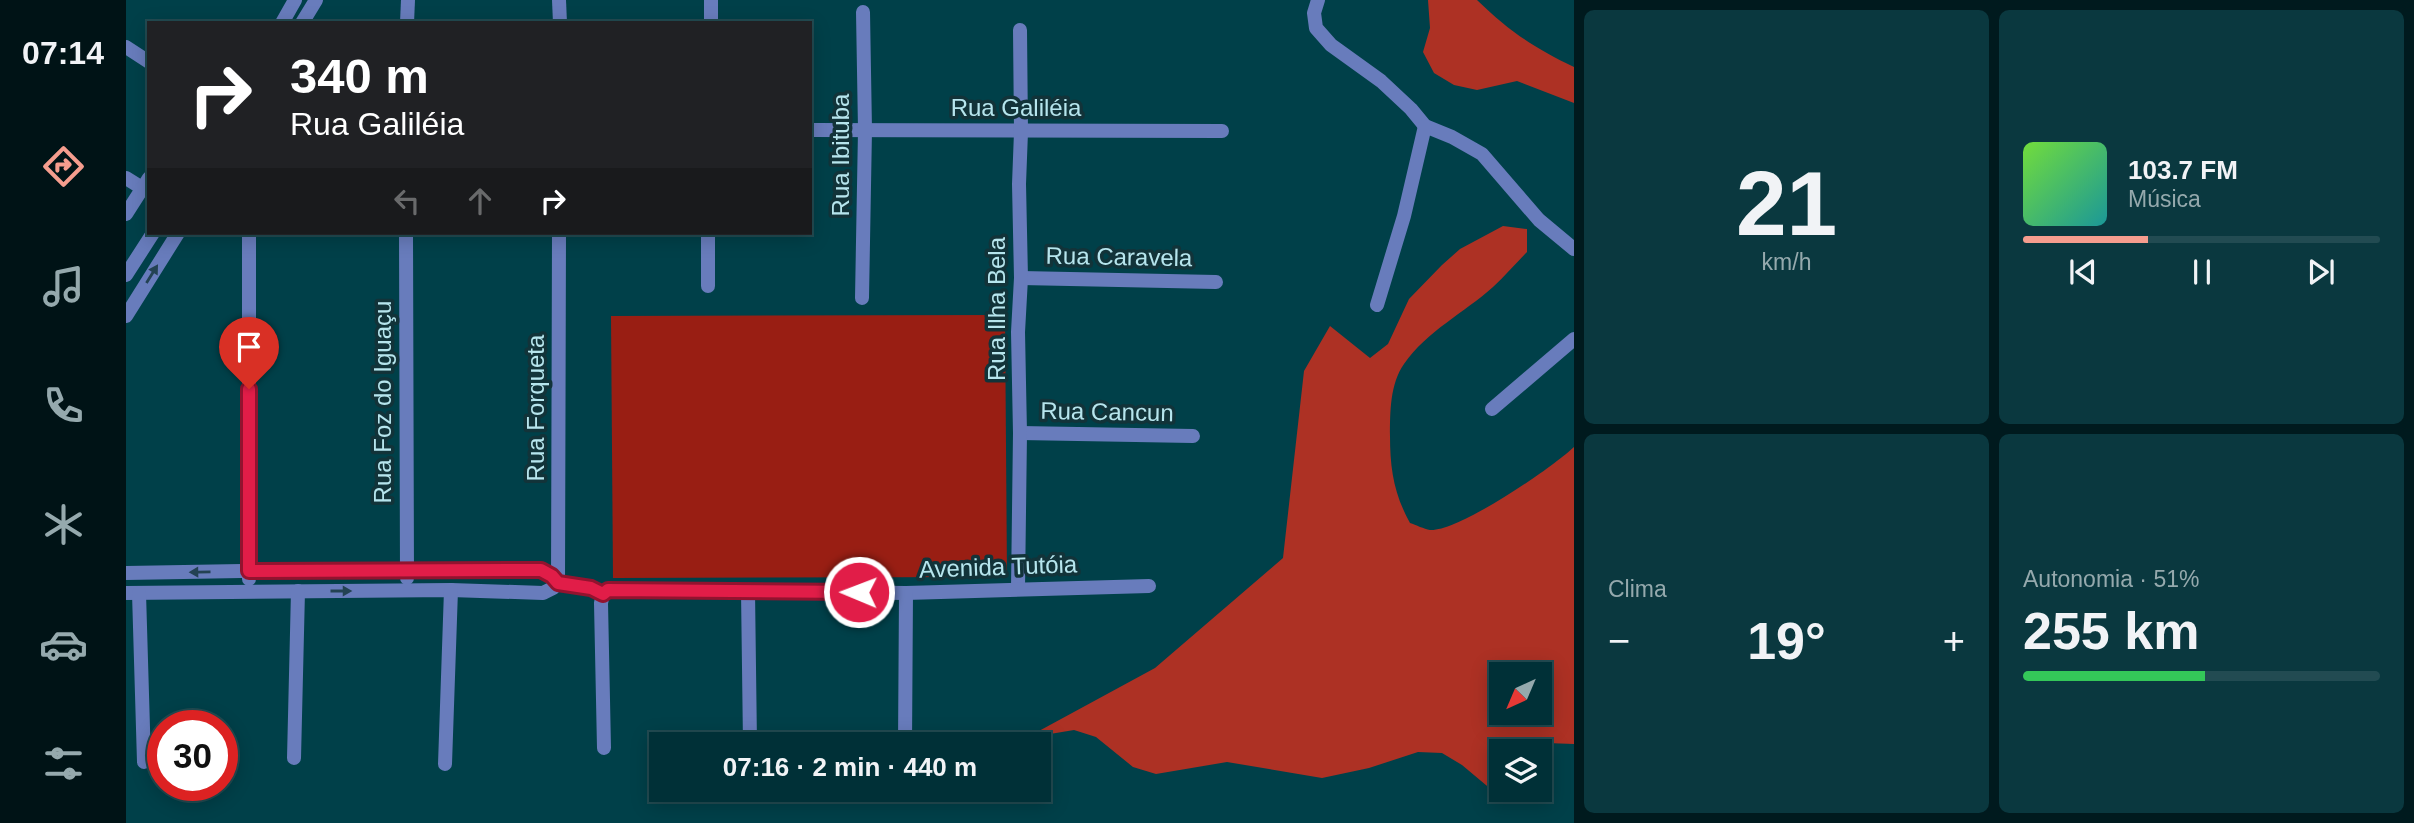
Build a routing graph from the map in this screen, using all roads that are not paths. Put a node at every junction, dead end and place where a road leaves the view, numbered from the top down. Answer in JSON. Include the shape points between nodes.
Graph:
{"nodes":[{"id":1,"x":295,"y":0,"type":"edge"},
{"id":2,"x":316,"y":0,"type":"edge"},
{"id":3,"x":408,"y":0,"type":"edge"},
{"id":4,"x":559,"y":0,"type":"edge"},
{"id":5,"x":711,"y":0,"type":"edge"},
{"id":6,"x":1318,"y":0,"type":"edge"},
{"id":7,"x":863,"y":12,"type":"dead end"},
{"id":8,"x":283,"y":21,"type":"edge"},
{"id":9,"x":303,"y":21,"type":"edge"},
{"id":10,"x":407,"y":21,"type":"edge"},
{"id":11,"x":560,"y":21,"type":"edge"},
{"id":12,"x":711,"y":21,"type":"edge"},
{"id":13,"x":1020,"y":30,"type":"dead end"},
{"id":14,"x":126,"y":47,"type":"edge"},
{"id":15,"x":147,"y":61,"type":"edge"},
{"id":16,"x":1425,"y":127,"type":"junction"},
{"id":17,"x":812,"y":130,"type":"edge"},
{"id":18,"x":865,"y":130,"type":"junction"},
{"id":19,"x":1222,"y":131,"type":"dead end"},
{"id":20,"x":1021,"y":132,"type":"junction"},
{"id":21,"x":126,"y":178,"type":"edge"},
{"id":22,"x":145,"y":183,"type":"edge"},
{"id":23,"x":126,"y":214,"type":"edge"},
{"id":24,"x":152,"y":235,"type":"edge"},
{"id":25,"x":177,"y":235,"type":"edge"},
{"id":26,"x":249,"y":235,"type":"edge"},
{"id":27,"x":406,"y":235,"type":"edge"},
{"id":28,"x":559,"y":235,"type":"edge"},
{"id":29,"x":708,"y":235,"type":"edge"},
{"id":30,"x":1574,"y":249,"type":"edge"},
{"id":31,"x":126,"y":275,"type":"edge"},
{"id":32,"x":1021,"y":278,"type":"junction"},
{"id":33,"x":1216,"y":282,"type":"dead end"},
{"id":34,"x":708,"y":286,"type":"dead end"},
{"id":35,"x":862,"y":298,"type":"dead end"},
{"id":36,"x":1377,"y":305,"type":"dead end"},
{"id":37,"x":126,"y":316,"type":"edge"},
{"id":38,"x":1574,"y":339,"type":"edge"},
{"id":39,"x":1492,"y":409,"type":"dead end"},
{"id":40,"x":1020,"y":433,"type":"junction"},
{"id":41,"x":1193,"y":436,"type":"dead end"},
{"id":42,"x":407,"y":570,"type":"junction"},
{"id":43,"x":249,"y":571,"type":"junction"},
{"id":44,"x":126,"y":573,"type":"edge"},
{"id":45,"x":558,"y":583,"type":"junction"},
{"id":46,"x":1149,"y":586,"type":"dead end"},
{"id":47,"x":1018,"y":589,"type":"junction"},
{"id":48,"x":248,"y":590,"type":"junction"},
{"id":49,"x":407,"y":590,"type":"junction"},
{"id":50,"x":451,"y":590,"type":"junction"},
{"id":51,"x":298,"y":591,"type":"junction"},
{"id":52,"x":748,"y":591,"type":"junction"},
{"id":53,"x":132,"y":593,"type":"edge"},
{"id":54,"x":906,"y":593,"type":"junction"},
{"id":55,"x":603,"y":594,"type":"junction"},
{"id":56,"x":750,"y":732,"type":"edge"},
{"id":57,"x":905,"y":732,"type":"edge"},
{"id":58,"x":604,"y":748,"type":"dead end"},
{"id":59,"x":294,"y":758,"type":"dead end"},
{"id":60,"x":144,"y":762,"type":"dead end"},
{"id":61,"x":445,"y":764,"type":"dead end"}],
"edges":[{"from":1,"to":8,"type":"street"},
{"from":2,"to":9,"type":"street"},
{"from":3,"to":10,"type":"street"},
{"from":4,"to":11,"type":"street"},
{"from":5,"to":12,"type":"street"},
{"from":6,"to":16,"type":"street","via":[[1315,22],[1322,36],[1388,88]]},
{"from":7,"to":18,"type":"street","name":"Rua Ibituba"},
{"from":13,"to":20,"type":"street","name":"Rua Ilha Bela"},
{"from":14,"to":15,"type":"street"},
{"from":16,"to":30,"type":"street","via":[[1482,154],[1539,220]]},
{"from":16,"to":36,"type":"street"},
{"from":17,"to":18,"type":"street","name":"Rua Galiléia"},
{"from":18,"to":20,"type":"street","name":"Rua Galiléia"},
{"from":18,"to":35,"type":"street","name":"Rua Ibituba"},
{"from":19,"to":20,"type":"street","name":"Rua Galiléia"},
{"from":20,"to":32,"type":"street","name":"Rua Ilha Bela"},
{"from":21,"to":22,"type":"street"},
{"from":22,"to":23,"type":"street"},
{"from":24,"to":31,"type":"street"},
{"from":37,"to":25,"type":"street","one_way":true},
{"from":26,"to":43,"type":"street"},
{"from":27,"to":42,"type":"street","name":"Rua Foz do Iguaçu"},
{"from":28,"to":45,"type":"street","name":"Rua Forqueta"},
{"from":29,"to":34,"type":"street"},
{"from":32,"to":33,"type":"street","name":"Rua Caravela"},
{"from":32,"to":40,"type":"street","name":"Rua Ilha Bela"},
{"from":38,"to":39,"type":"street"},
{"from":40,"to":41,"type":"street","name":"Rua Cancun"},
{"from":40,"to":47,"type":"street","name":"Rua Ilha Bela"},
{"from":42,"to":43,"type":"street","name":"Avenida Tutóia"},
{"from":42,"to":45,"type":"street","name":"Avenida Tutóia","via":[[541,570]]},
{"from":42,"to":49,"type":"street","name":"Rua Foz do Iguaçu"},
{"from":43,"to":44,"type":"street","name":"Avenida Tutóia","one_way":true},
{"from":43,"to":48,"type":"street"},
{"from":45,"to":50,"type":"street","name":"Avenida Tutóia","via":[[543,593]]},
{"from":45,"to":55,"type":"street","name":"Avenida Tutóia"},
{"from":46,"to":47,"type":"street","name":"Avenida Tutóia"},
{"from":47,"to":54,"type":"street","name":"Avenida Tutóia"},
{"from":48,"to":51,"type":"street","name":"Avenida Tutóia"},
{"from":48,"to":53,"type":"street","name":"Avenida Tutóia"},
{"from":49,"to":50,"type":"street","name":"Avenida Tutóia"},
{"from":51,"to":49,"type":"street","name":"Avenida Tutóia","one_way":true},
{"from":50,"to":61,"type":"street"},
{"from":51,"to":59,"type":"street"},
{"from":52,"to":54,"type":"street","name":"Avenida Tutóia"},
{"from":52,"to":55,"type":"street","name":"Avenida Tutóia","via":[[608,590]]},
{"from":52,"to":56,"type":"street"},
{"from":53,"to":60,"type":"street"},
{"from":54,"to":57,"type":"street"},
{"from":55,"to":58,"type":"street"}]}
